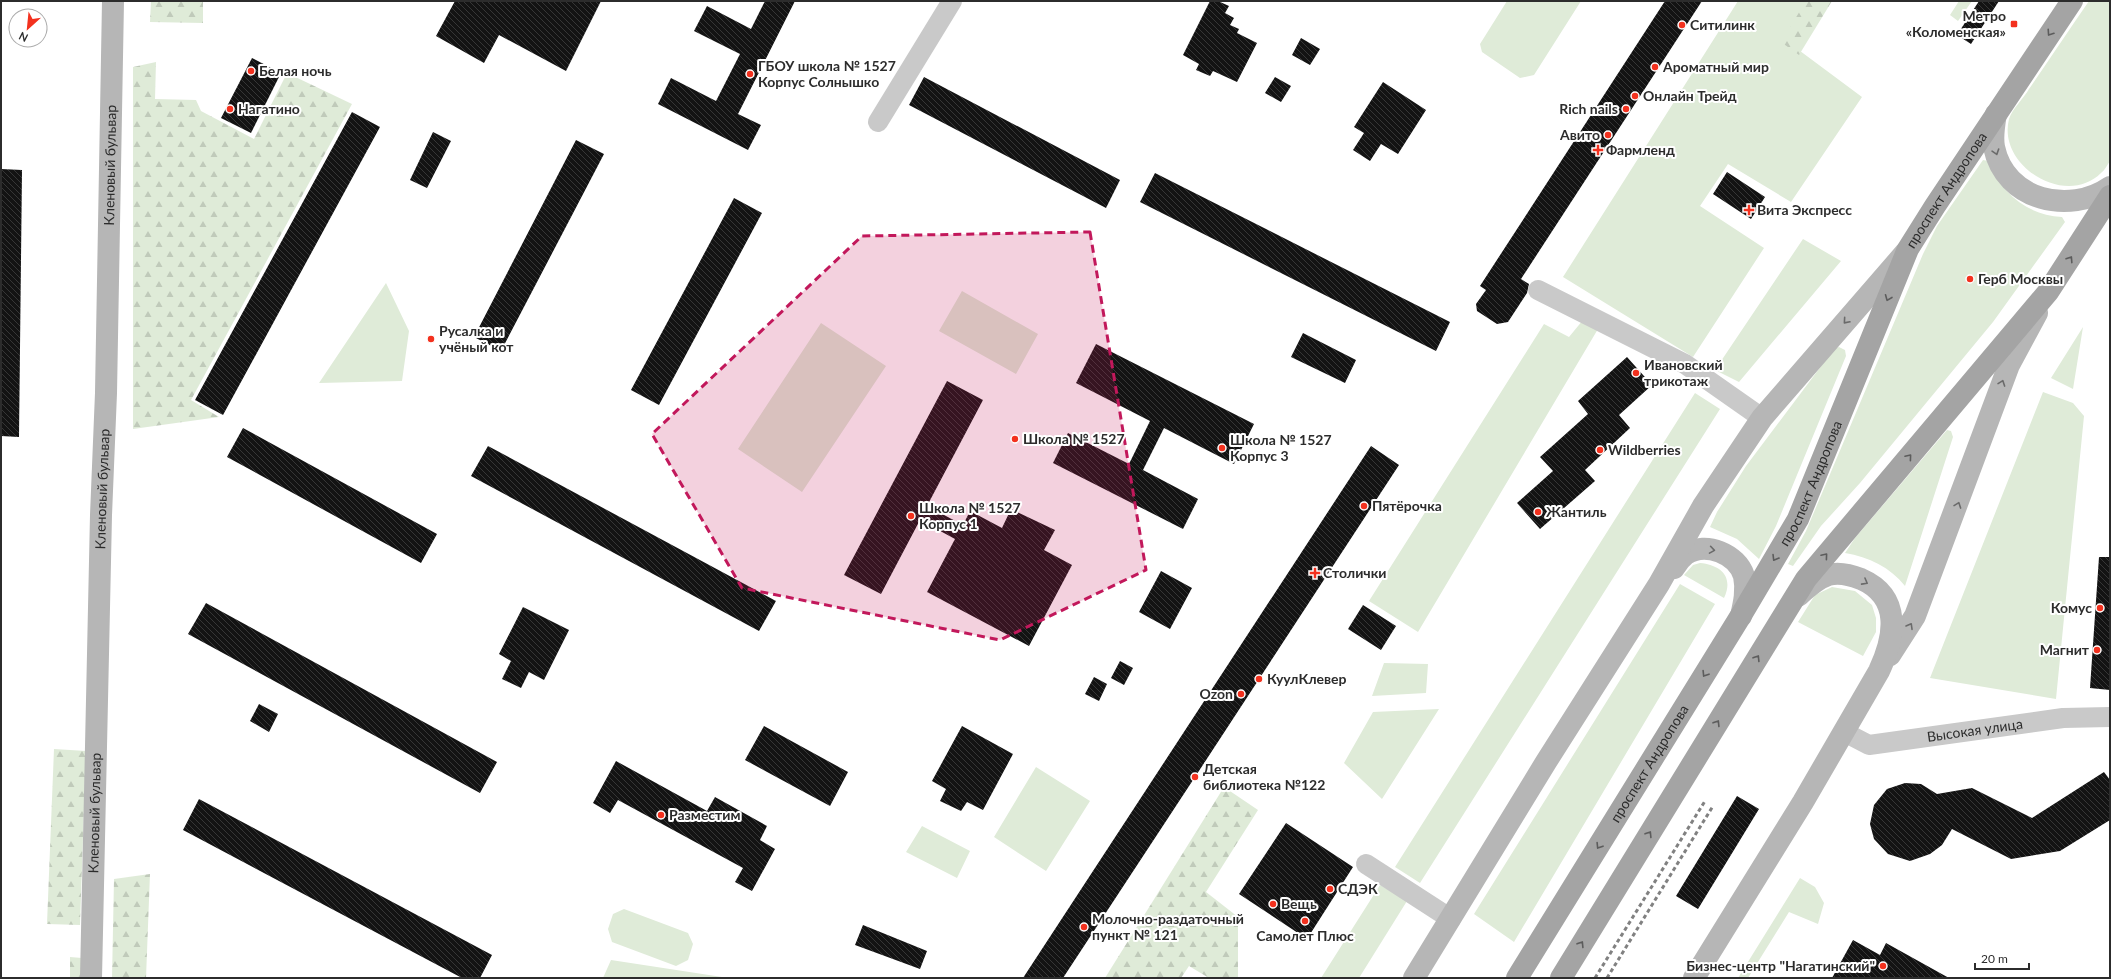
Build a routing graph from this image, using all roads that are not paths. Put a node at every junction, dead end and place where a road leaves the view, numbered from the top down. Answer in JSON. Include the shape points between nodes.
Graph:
{"nodes":[{"id":1,"x":113,"y":1,"type":"edge"},
{"id":2,"x":952,"y":1,"type":"edge"},
{"id":3,"x":2072,"y":1,"type":"edge"},
{"id":4,"x":1996,"y":114,"type":"junction"},
{"id":5,"x":878,"y":122,"type":"dead end"},
{"id":6,"x":2110,"y":187,"type":"edge"},
{"id":7,"x":2110,"y":196,"type":"edge"},
{"id":8,"x":1908,"y":249,"type":"junction"},
{"id":9,"x":1538,"y":290,"type":"dead end"},
{"id":10,"x":2048,"y":292,"type":"junction"},
{"id":11,"x":1762,"y":418,"type":"junction"},
{"id":12,"x":1659,"y":584,"type":"junction"},
{"id":13,"x":1794,"y":599,"type":"junction"},
{"id":14,"x":1740,"y":617,"type":"junction"},
{"id":15,"x":1880,"y":669,"type":"junction"},
{"id":16,"x":2110,"y":717,"type":"edge"},
{"id":17,"x":1844,"y":732,"type":"junction"},
{"id":18,"x":1366,"y":864,"type":"dead end"},
{"id":19,"x":1451,"y":919,"type":"junction"},
{"id":20,"x":91,"y":978,"type":"edge"},
{"id":21,"x":1414,"y":978,"type":"edge"},
{"id":22,"x":1517,"y":978,"type":"edge"},
{"id":23,"x":1561,"y":978,"type":"edge"},
{"id":24,"x":1694,"y":978,"type":"edge"}],
"edges":[{"from":1,"to":20,"type":"main road","name":"Кленовый бульвар","via":[[107,377],[101,515]]},
{"from":2,"to":5,"type":"street"},
{"from":3,"to":4,"type":"main road","name":"проспект Андропова","one_way":true},
{"from":4,"to":6,"type":"main road","one_way":true,"via":[[1993,130],[1996,151],[2007,174],[2026,191],[2045,199],[2070,202],[2098,195]]},
{"from":4,"to":8,"type":"main road","name":"проспект Андропова"},
{"from":10,"to":7,"type":"main road","one_way":true},
{"from":8,"to":11,"type":"main road","one_way":true},
{"from":8,"to":14,"type":"main road","name":"проспект Андропова","one_way":true,"via":[[1798,519]]},
{"from":9,"to":11,"type":"street","via":[[1684,364]]},
{"from":13,"to":10,"type":"main road","one_way":true,"via":[[1806,579]]},
{"from":15,"to":10,"type":"main road","one_way":true,"via":[[1911,626],[2009,365]]},
{"from":11,"to":12,"type":"main road","via":[[1703,506]]},
{"from":12,"to":14,"type":"main road","one_way":true,"via":[[1686,554],[1702,549],[1721,552],[1734,561],[1744,576],[1746,590]]},
{"from":12,"to":19,"type":"main road","via":[[1546,762]]},
{"from":13,"to":15,"type":"main road","one_way":true,"via":[[1817,580],[1830,575],[1854,576],[1875,587],[1883,595],[1891,614],[1890,641]]},
{"from":23,"to":13,"type":"main road","one_way":true},
{"from":14,"to":22,"type":"main road","name":"проспект Андропова","one_way":true},
{"from":15,"to":17,"type":"main road"},
{"from":16,"to":17,"type":"street","name":"Высокая улица","via":[[2063,718],[1869,745]]},
{"from":17,"to":24,"type":"main road"},
{"from":18,"to":19,"type":"street"},
{"from":19,"to":21,"type":"main road"}]}
